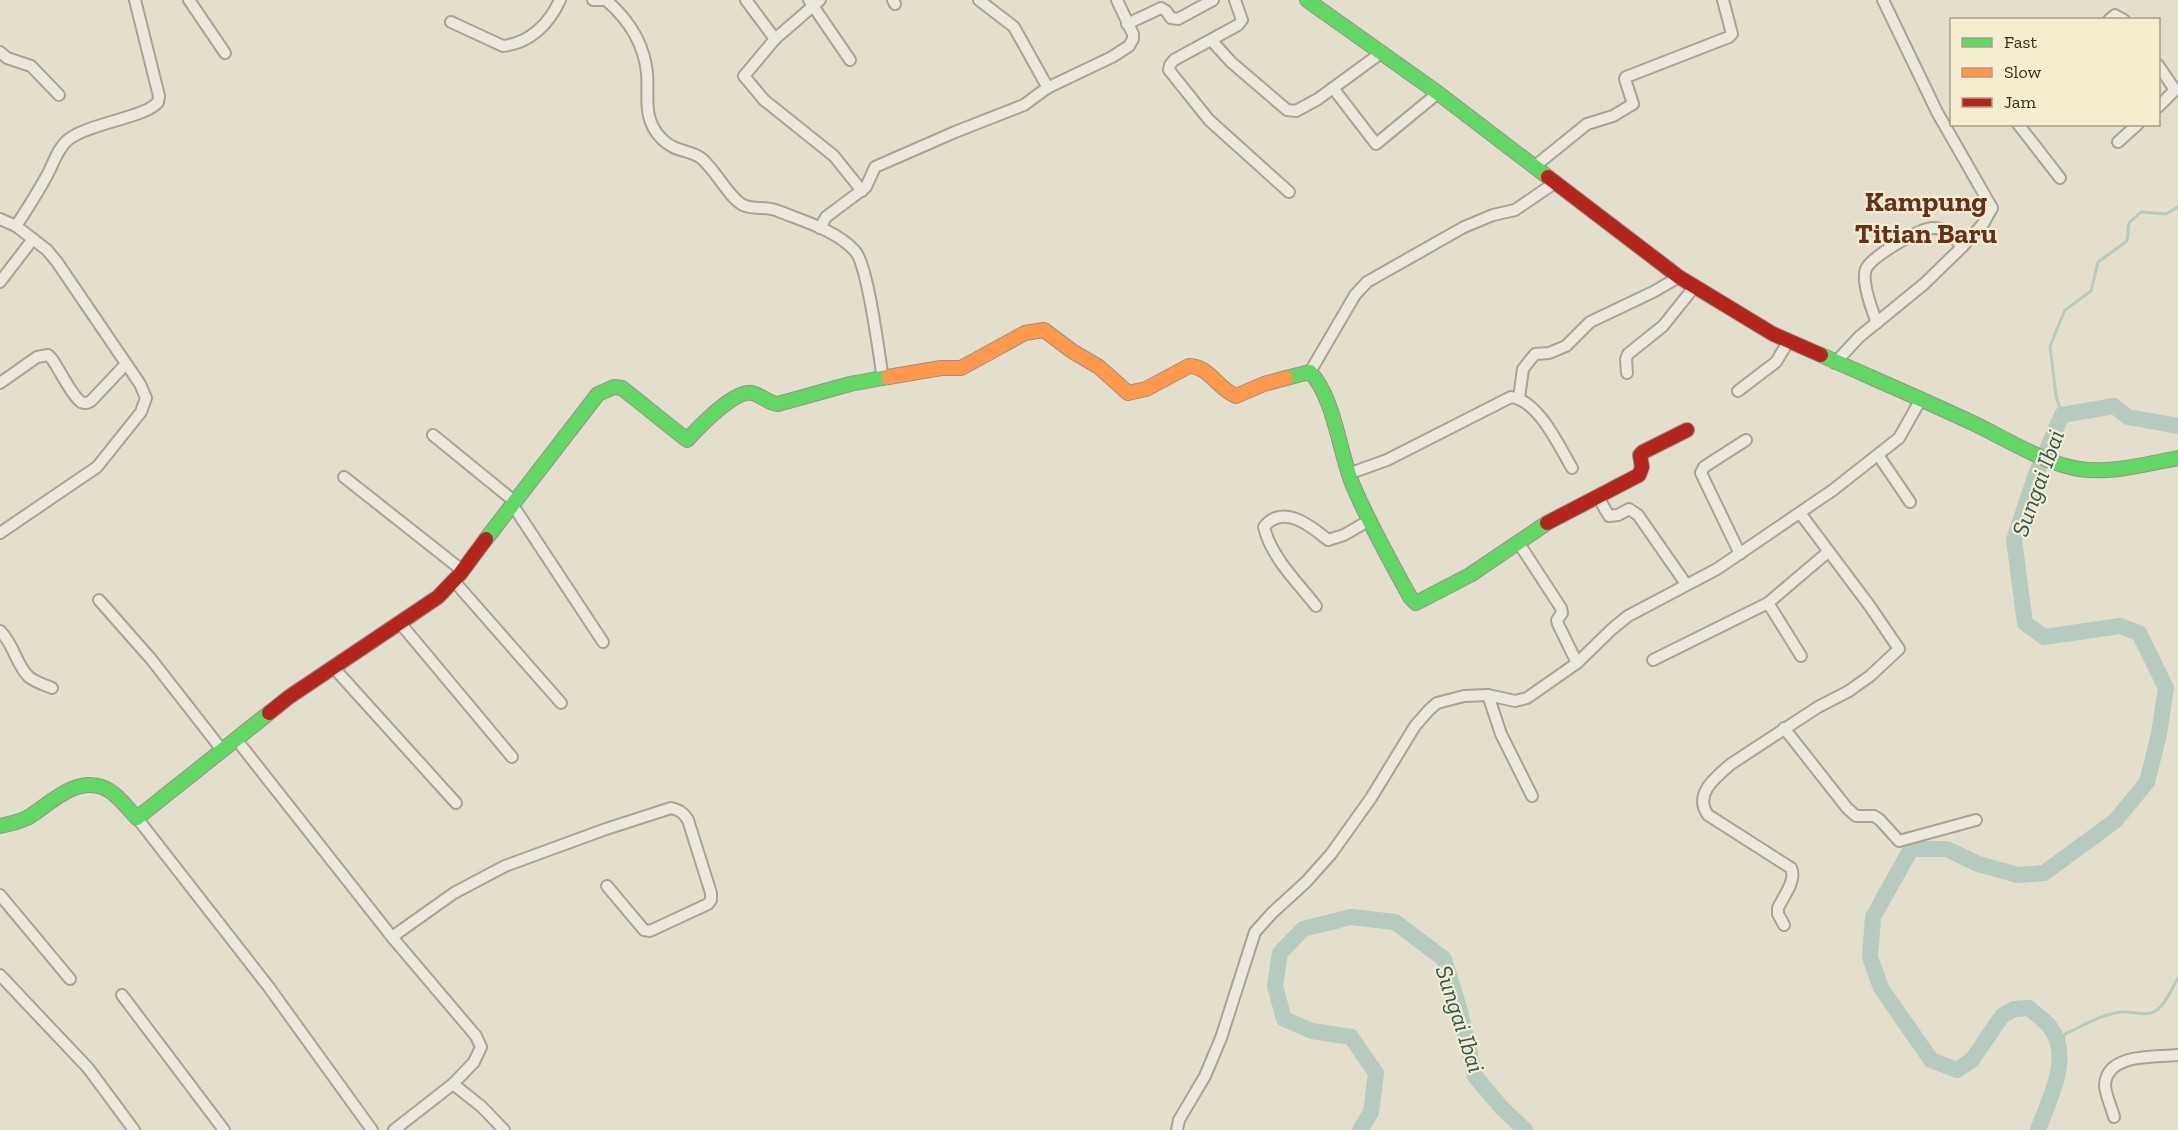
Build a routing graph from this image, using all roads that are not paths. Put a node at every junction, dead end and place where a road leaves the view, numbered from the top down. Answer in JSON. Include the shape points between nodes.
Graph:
{"nodes":[{"id":1,"x":135,"y":0,"type":"edge"},
{"id":2,"x":189,"y":0,"type":"edge"},
{"id":3,"x":560,"y":0,"type":"edge"},
{"id":4,"x":593,"y":0,"type":"edge"},
{"id":5,"x":746,"y":0,"type":"edge"},
{"id":6,"x":979,"y":0,"type":"edge"},
{"id":7,"x":1117,"y":0,"type":"edge"},
{"id":8,"x":1213,"y":0,"type":"edge"},
{"id":9,"x":1235,"y":0,"type":"edge"},
{"id":10,"x":1307,"y":0,"type":"edge"},
{"id":11,"x":1723,"y":0,"type":"edge"},
{"id":12,"x":1883,"y":0,"type":"edge"},
{"id":13,"x":813,"y":2,"type":"edge"},
{"id":14,"x":451,"y":21,"type":"dead end"},
{"id":15,"x":1127,"y":24,"type":"junction"},
{"id":16,"x":775,"y":39,"type":"junction"},
{"id":17,"x":1212,"y":41,"type":"junction"},
{"id":18,"x":0,"y":52,"type":"edge"},
{"id":19,"x":225,"y":53,"type":"dead end"},
{"id":20,"x":1381,"y":53,"type":"junction"},
{"id":21,"x":850,"y":60,"type":"dead end"},
{"id":22,"x":2160,"y":68,"type":"edge"},
{"id":23,"x":1048,"y":88,"type":"junction"},
{"id":24,"x":1333,"y":88,"type":"junction"},
{"id":25,"x":1438,"y":93,"type":"junction"},
{"id":26,"x":58,"y":95,"type":"dead end"},
{"id":27,"x":2160,"y":105,"type":"edge"},
{"id":28,"x":1950,"y":126,"type":"edge"},
{"id":29,"x":2020,"y":126,"type":"edge"},
{"id":30,"x":2136,"y":126,"type":"edge"},
{"id":31,"x":2118,"y":142,"type":"dead end"},
{"id":32,"x":1535,"y":166,"type":"junction"},
{"id":33,"x":2060,"y":178,"type":"dead end"},
{"id":34,"x":1556,"y":182,"type":"junction"},
{"id":35,"x":862,"y":191,"type":"junction"},
{"id":36,"x":1289,"y":192,"type":"dead end"},
{"id":37,"x":0,"y":219,"type":"edge"},
{"id":38,"x":16,"y":226,"type":"junction"},
{"id":39,"x":820,"y":228,"type":"junction"},
{"id":40,"x":33,"y":239,"type":"junction"},
{"id":41,"x":1962,"y":247,"type":"junction"},
{"id":42,"x":1679,"y":277,"type":"junction"},
{"id":43,"x":0,"y":282,"type":"edge"},
{"id":44,"x":1695,"y":286,"type":"junction"},
{"id":45,"x":1877,"y":323,"type":"junction"},
{"id":46,"x":1788,"y":342,"type":"junction"},
{"id":47,"x":1835,"y":363,"type":"junction"},
{"id":48,"x":126,"y":364,"type":"junction"},
{"id":49,"x":1310,"y":372,"type":"junction"},
{"id":50,"x":1627,"y":374,"type":"dead end"},
{"id":51,"x":884,"y":379,"type":"junction"},
{"id":52,"x":0,"y":383,"type":"edge"},
{"id":53,"x":1738,"y":391,"type":"dead end"},
{"id":54,"x":1519,"y":398,"type":"junction"},
{"id":55,"x":1922,"y":399,"type":"junction"},
{"id":56,"x":1687,"y":430,"type":"dead end"},
{"id":57,"x":433,"y":435,"type":"dead end"},
{"id":58,"x":1746,"y":440,"type":"dead end"},
{"id":59,"x":1878,"y":455,"type":"junction"},
{"id":60,"x":2178,"y":458,"type":"edge"},
{"id":61,"x":1572,"y":468,"type":"dead end"},
{"id":62,"x":1348,"y":474,"type":"junction"},
{"id":63,"x":344,"y":477,"type":"dead end"},
{"id":64,"x":1598,"y":497,"type":"junction"},
{"id":65,"x":1910,"y":502,"type":"dead end"},
{"id":66,"x":513,"y":503,"type":"junction"},
{"id":67,"x":1800,"y":513,"type":"junction"},
{"id":68,"x":1368,"y":520,"type":"junction"},
{"id":69,"x":0,"y":533,"type":"edge"},
{"id":70,"x":1518,"y":542,"type":"junction"},
{"id":71,"x":1828,"y":552,"type":"junction"},
{"id":72,"x":1740,"y":554,"type":"junction"},
{"id":73,"x":458,"y":576,"type":"junction"},
{"id":74,"x":1686,"y":584,"type":"junction"},
{"id":75,"x":99,"y":600,"type":"dead end"},
{"id":76,"x":1768,"y":603,"type":"junction"},
{"id":77,"x":1316,"y":606,"type":"dead end"},
{"id":78,"x":400,"y":623,"type":"junction"},
{"id":79,"x":0,"y":632,"type":"edge"},
{"id":80,"x":603,"y":642,"type":"dead end"},
{"id":81,"x":1801,"y":656,"type":"dead end"},
{"id":82,"x":1653,"y":660,"type":"dead end"},
{"id":83,"x":1577,"y":663,"type":"junction"},
{"id":84,"x":333,"y":667,"type":"junction"},
{"id":85,"x":52,"y":688,"type":"dead end"},
{"id":86,"x":1488,"y":695,"type":"junction"},
{"id":87,"x":561,"y":703,"type":"dead end"},
{"id":88,"x":1784,"y":728,"type":"junction"},
{"id":89,"x":236,"y":739,"type":"junction"},
{"id":90,"x":222,"y":750,"type":"junction"},
{"id":91,"x":512,"y":757,"type":"dead end"},
{"id":92,"x":1532,"y":796,"type":"dead end"},
{"id":93,"x":456,"y":803,"type":"dead end"},
{"id":94,"x":137,"y":818,"type":"junction"},
{"id":95,"x":1976,"y":820,"type":"dead end"},
{"id":96,"x":0,"y":826,"type":"edge"},
{"id":97,"x":608,"y":886,"type":"dead end"},
{"id":98,"x":0,"y":895,"type":"edge"},
{"id":99,"x":1785,"y":925,"type":"dead end"},
{"id":100,"x":392,"y":937,"type":"junction"},
{"id":101,"x":0,"y":975,"type":"edge"},
{"id":102,"x":70,"y":980,"type":"dead end"},
{"id":103,"x":122,"y":994,"type":"dead end"},
{"id":104,"x":2178,"y":1055,"type":"edge"},
{"id":105,"x":453,"y":1084,"type":"junction"},
{"id":106,"x":2114,"y":1117,"type":"dead end"},
{"id":107,"x":134,"y":1130,"type":"edge"},
{"id":108,"x":224,"y":1130,"type":"edge"},
{"id":109,"x":372,"y":1130,"type":"edge"},
{"id":110,"x":394,"y":1130,"type":"edge"},
{"id":111,"x":504,"y":1130,"type":"edge"},
{"id":112,"x":1177,"y":1130,"type":"edge"}],
"edges":[{"from":1,"to":38,"type":"street","via":[[158,102],[150,109],[84,131],[64,143]]},
{"from":2,"to":19,"type":"street"},
{"from":3,"to":14,"type":"street","via":[[532,37],[513,45],[503,46]]},
{"from":4,"to":39,"type":"street","via":[[606,0],[632,27],[647,70],[648,114],[661,138],[674,148],[701,158],[745,206],[770,207]]},
{"from":5,"to":16,"type":"street"},
{"from":6,"to":23,"type":"street","via":[[1014,27]]},
{"from":7,"to":15,"type":"street"},
{"from":8,"to":15,"type":"street","via":[[1178,19],[1161,8]]},
{"from":9,"to":17,"type":"street","via":[[1242,20]]},
{"from":10,"to":20,"type":"street"},
{"from":11,"to":32,"type":"street","via":[[1732,29],[1729,37],[1626,77],[1633,104],[1613,116],[1587,124]]},
{"from":12,"to":28,"type":"street","via":[[1928,93]]},
{"from":13,"to":16,"type":"street"},
{"from":13,"to":21,"type":"street"},
{"from":15,"to":23,"type":"street","via":[[1133,39],[1129,46]]},
{"from":16,"to":35,"type":"street","via":[[746,72],[746,79],[764,100],[834,156]]},
{"from":17,"to":24,"type":"street","via":[[1287,110],[1296,111]]},
{"from":17,"to":36,"type":"street","via":[[1174,60],[1169,70],[1209,120]]},
{"from":18,"to":26,"type":"street","via":[[31,66]]},
{"from":20,"to":24,"type":"street"},
{"from":20,"to":25,"type":"street"},
{"from":22,"to":27,"type":"street","via":[[2175,90]]},
{"from":23,"to":35,"type":"street","via":[[1018,107],[875,167]]},
{"from":24,"to":25,"type":"street","via":[[1376,144]]},
{"from":25,"to":32,"type":"street"},
{"from":28,"to":41,"type":"street","via":[[1992,208]]},
{"from":29,"to":33,"type":"street"},
{"from":30,"to":31,"type":"street"},
{"from":32,"to":34,"type":"street"},
{"from":34,"to":42,"type":"street"},
{"from":34,"to":49,"type":"street","via":[[1515,210],[1464,227],[1367,282],[1355,295]]},
{"from":35,"to":39,"type":"street","via":[[826,217]]},
{"from":37,"to":38,"type":"street"},
{"from":38,"to":40,"type":"street"},
{"from":39,"to":51,"type":"street","via":[[854,250],[862,263]]},
{"from":40,"to":43,"type":"street"},
{"from":40,"to":48,"type":"street","via":[[47,250],[70,280]]},
{"from":41,"to":45,"type":"street"},
{"from":41,"to":45,"type":"street","via":[[1948,231],[1933,228],[1914,234],[1875,259],[1866,269],[1866,280]]},
{"from":42,"to":44,"type":"street"},
{"from":42,"to":54,"type":"street","via":[[1590,322],[1566,346],[1535,354],[1523,369]]},
{"from":44,"to":46,"type":"street"},
{"from":44,"to":50,"type":"street","via":[[1663,326],[1628,354]]},
{"from":45,"to":47,"type":"street"},
{"from":46,"to":47,"type":"street"},
{"from":46,"to":53,"type":"street","via":[[1776,362]]},
{"from":47,"to":55,"type":"street"},
{"from":48,"to":52,"type":"street","via":[[87,403],[76,395],[48,355],[37,357]]},
{"from":48,"to":69,"type":"street","via":[[144,392],[141,412],[88,475]]},
{"from":49,"to":51,"type":"street","via":[[1236,396],[1196,366],[1187,366],[1143,392],[1128,393],[1099,367],[1044,330],[1025,333],[961,368]]},
{"from":49,"to":62,"type":"street","via":[[1316,378]]},
{"from":51,"to":66,"type":"street","via":[[778,404],[768,404],[753,393],[742,393],[687,440],[622,388],[606,389],[598,394]]},
{"from":54,"to":61,"type":"street","via":[[1545,424]]},
{"from":54,"to":62,"type":"street","via":[[1511,397],[1387,460]]},
{"from":55,"to":59,"type":"street","via":[[1899,438]]},
{"from":55,"to":60,"type":"street","via":[[2059,464],[2080,469],[2129,468]]},
{"from":56,"to":64,"type":"street","via":[[1643,452],[1639,475]]},
{"from":57,"to":66,"type":"street"},
{"from":58,"to":72,"type":"street","via":[[1704,467],[1701,473]]},
{"from":59,"to":65,"type":"street"},
{"from":59,"to":67,"type":"street"},
{"from":62,"to":68,"type":"street"},
{"from":63,"to":73,"type":"street"},
{"from":64,"to":70,"type":"street","via":[[1554,518]]},
{"from":64,"to":74,"type":"street","via":[[1609,516],[1629,509],[1638,514]]},
{"from":66,"to":73,"type":"street"},
{"from":66,"to":80,"type":"street"},
{"from":67,"to":71,"type":"street"},
{"from":67,"to":72,"type":"street"},
{"from":68,"to":70,"type":"street","via":[[1416,603],[1470,575]]},
{"from":68,"to":77,"type":"street","via":[[1328,540],[1292,517],[1277,518],[1264,527],[1276,553]]},
{"from":70,"to":83,"type":"street","via":[[1561,608],[1558,624]]},
{"from":71,"to":76,"type":"street"},
{"from":71,"to":88,"type":"street","via":[[1899,649],[1849,691]]},
{"from":72,"to":74,"type":"street"},
{"from":73,"to":78,"type":"street","via":[[438,597]]},
{"from":73,"to":87,"type":"street"},
{"from":74,"to":83,"type":"street","via":[[1628,616]]},
{"from":75,"to":90,"type":"street"},
{"from":76,"to":81,"type":"street"},
{"from":76,"to":82,"type":"street"},
{"from":78,"to":84,"type":"street"},
{"from":78,"to":91,"type":"street"},
{"from":79,"to":85,"type":"street","via":[[31,678]]},
{"from":83,"to":86,"type":"street","via":[[1521,701]]},
{"from":84,"to":89,"type":"street"},
{"from":84,"to":93,"type":"street"},
{"from":86,"to":92,"type":"street","via":[[1501,734]]},
{"from":86,"to":112,"type":"street","via":[[1437,703],[1415,726],[1331,854],[1259,925],[1221,1038]]},
{"from":88,"to":95,"type":"street","via":[[1846,808],[1856,816],[1874,816],[1899,842]]},
{"from":88,"to":99,"type":"street","via":[[1731,764],[1701,801],[1708,815],[1791,868],[1793,878],[1778,908]]},
{"from":89,"to":90,"type":"street"},
{"from":89,"to":100,"type":"street"},
{"from":90,"to":94,"type":"street"},
{"from":94,"to":96,"type":"street","via":[[103,788],[87,785],[71,789],[19,822]]},
{"from":94,"to":109,"type":"street","via":[[268,986]]},
{"from":97,"to":100,"type":"street","via":[[644,930],[650,931],[708,904],[711,893],[684,814],[671,808],[505,866],[454,893]]},
{"from":98,"to":102,"type":"street"},
{"from":100,"to":105,"type":"street","via":[[479,1042],[479,1055]]},
{"from":101,"to":107,"type":"street","via":[[88,1068]]},
{"from":103,"to":108,"type":"street"},
{"from":104,"to":106,"type":"street","via":[[2123,1061],[2110,1070],[2105,1086]]},
{"from":105,"to":110,"type":"street"},
{"from":105,"to":111,"type":"street"}]}
